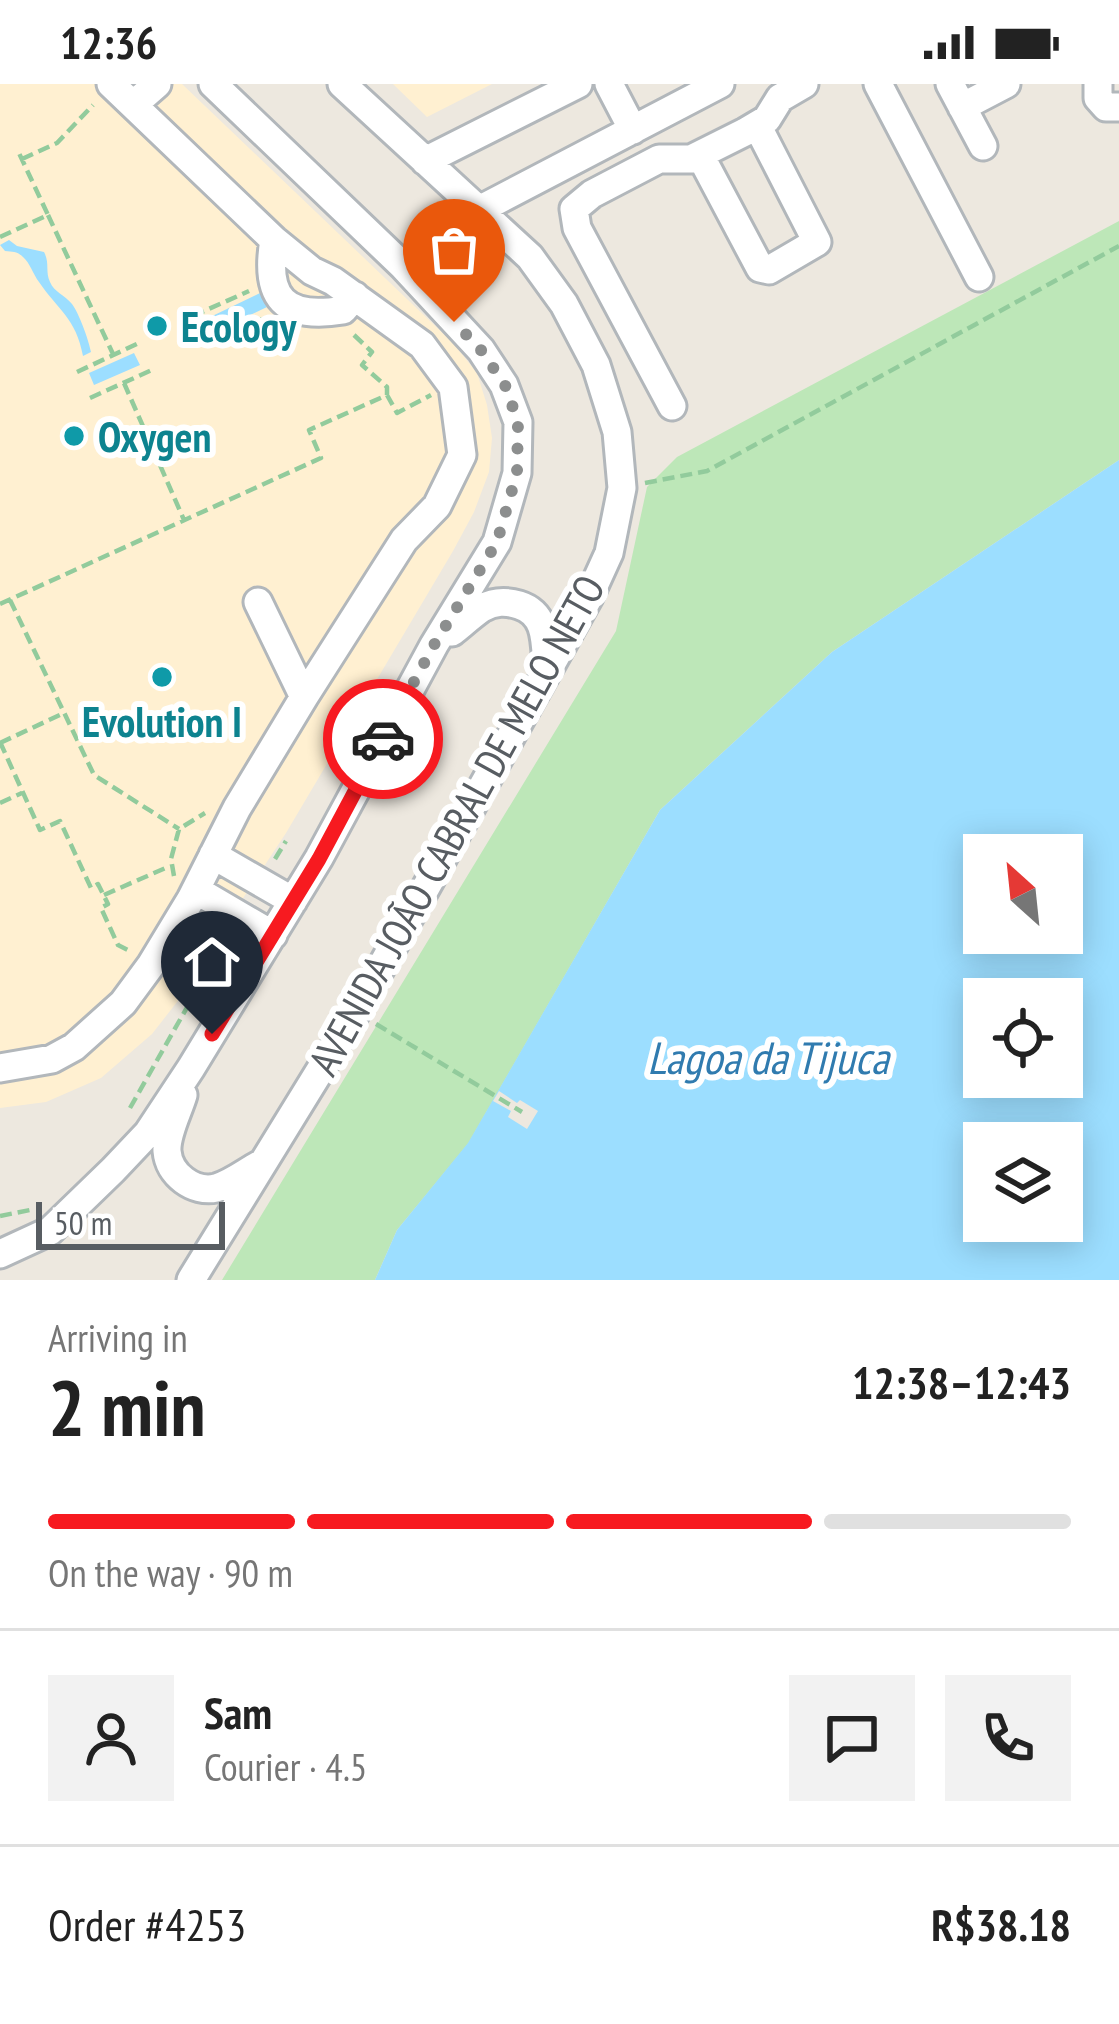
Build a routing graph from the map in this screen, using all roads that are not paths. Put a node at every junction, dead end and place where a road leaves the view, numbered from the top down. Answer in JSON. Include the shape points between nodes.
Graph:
{"nodes":[{"id":1,"x":157,"y":84,"type":"edge"},
{"id":2,"x":213,"y":84,"type":"edge"},
{"id":3,"x":342,"y":84,"type":"edge"},
{"id":4,"x":578,"y":84,"type":"edge"},
{"id":5,"x":609,"y":84,"type":"edge"},
{"id":6,"x":719,"y":84,"type":"edge"},
{"id":7,"x":804,"y":84,"type":"edge"},
{"id":8,"x":878,"y":84,"type":"edge"},
{"id":9,"x":1006,"y":84,"type":"edge"},
{"id":10,"x":1098,"y":84,"type":"edge"},
{"id":11,"x":104,"y":92,"type":"edge"},
{"id":12,"x":956,"y":96,"type":"edge"},
{"id":13,"x":689,"y":99,"type":"junction"},
{"id":14,"x":133,"y":104,"type":"junction"},
{"id":15,"x":1119,"y":107,"type":"edge"},
{"id":16,"x":751,"y":129,"type":"junction"},
{"id":17,"x":633,"y":130,"type":"junction"},
{"id":18,"x":983,"y":146,"type":"dead end"},
{"id":19,"x":708,"y":152,"type":"junction"},
{"id":20,"x":425,"y":160,"type":"junction"},
{"id":21,"x":479,"y":210,"type":"junction"},
{"id":22,"x":274,"y":240,"type":"junction"},
{"id":23,"x":979,"y":277,"type":"dead end"},
{"id":24,"x":349,"y":303,"type":"junction"},
{"id":25,"x":672,"y":406,"type":"dead end"},
{"id":26,"x":404,"y":540,"type":"junction"},
{"id":27,"x":258,"y":602,"type":"dead end"},
{"id":28,"x":434,"y":645,"type":"junction"},
{"id":29,"x":547,"y":672,"type":"junction"},
{"id":30,"x":304,"y":697,"type":"junction"},
{"id":31,"x":213,"y":855,"type":"junction"},
{"id":32,"x":196,"y":890,"type":"junction"},
{"id":33,"x":293,"y":901,"type":"junction"},
{"id":34,"x":273,"y":934,"type":"junction"},
{"id":35,"x":0,"y":1068,"type":"edge"},
{"id":36,"x":191,"y":1068,"type":"junction"},
{"id":37,"x":261,"y":1164,"type":"junction"},
{"id":38,"x":0,"y":1255,"type":"edge"},
{"id":39,"x":186,"y":1280,"type":"edge"}],
"edges":[{"from":1,"to":14,"type":"street"},
{"from":2,"to":28,"type":"street","via":[[403,266],[505,385],[518,422],[517,473],[497,542]]},
{"from":3,"to":20,"type":"street","name":"AVENIDA JOÃO CABRAL DE MELO NETO"},
{"from":4,"to":20,"type":"street"},
{"from":5,"to":17,"type":"street"},
{"from":6,"to":13,"type":"street"},
{"from":6,"to":16,"type":"street"},
{"from":7,"to":16,"type":"street"},
{"from":8,"to":23,"type":"street"},
{"from":9,"to":12,"type":"street"},
{"from":10,"to":15,"type":"street","via":[[1106,107]]},
{"from":11,"to":14,"type":"street"},
{"from":12,"to":18,"type":"street"},
{"from":13,"to":17,"type":"street"},
{"from":13,"to":19,"type":"street"},
{"from":14,"to":22,"type":"street"},
{"from":16,"to":19,"type":"street"},
{"from":16,"to":19,"type":"street","via":[[817,242],[769,270],[760,268]]},
{"from":17,"to":21,"type":"street"},
{"from":19,"to":25,"type":"street","via":[[659,159],[574,209]]},
{"from":20,"to":21,"type":"street","name":"AVENIDA JOÃO CABRAL DE MELO NETO"},
{"from":21,"to":29,"type":"street","name":"AVENIDA JOÃO CABRAL DE MELO NETO","via":[[530,257],[564,304],[596,365],[617,432],[622,488],[609,553]]},
{"from":22,"to":24,"type":"street","via":[[333,280]]},
{"from":22,"to":24,"type":"street","via":[[269,267],[282,301],[320,314]]},
{"from":24,"to":26,"type":"street","via":[[418,364],[446,422],[437,480]]},
{"from":24,"to":26,"type":"street","via":[[422,345],[453,387],[462,455],[437,506]]},
{"from":26,"to":30,"type":"street"},
{"from":27,"to":30,"type":"street"},
{"from":28,"to":29,"type":"street","via":[[505,601],[541,621]]},
{"from":28,"to":33,"type":"street"},
{"from":29,"to":37,"type":"street","name":"AVENIDA JOÃO CABRAL DE MELO NETO"},
{"from":30,"to":31,"type":"street"},
{"from":31,"to":32,"type":"street"},
{"from":31,"to":33,"type":"street"},
{"from":32,"to":34,"type":"street"},
{"from":32,"to":35,"type":"street","via":[[123,1004],[52,1059]]},
{"from":33,"to":34,"type":"street"},
{"from":34,"to":36,"type":"street"},
{"from":36,"to":37,"type":"street","via":[[166,1148],[179,1178],[218,1188]]},
{"from":36,"to":38,"type":"street","via":[[148,1133],[82,1201],[50,1231]]},
{"from":37,"to":39,"type":"street","name":"AVENIDA JOÃO CABRAL DE MELO NETO"}]}
